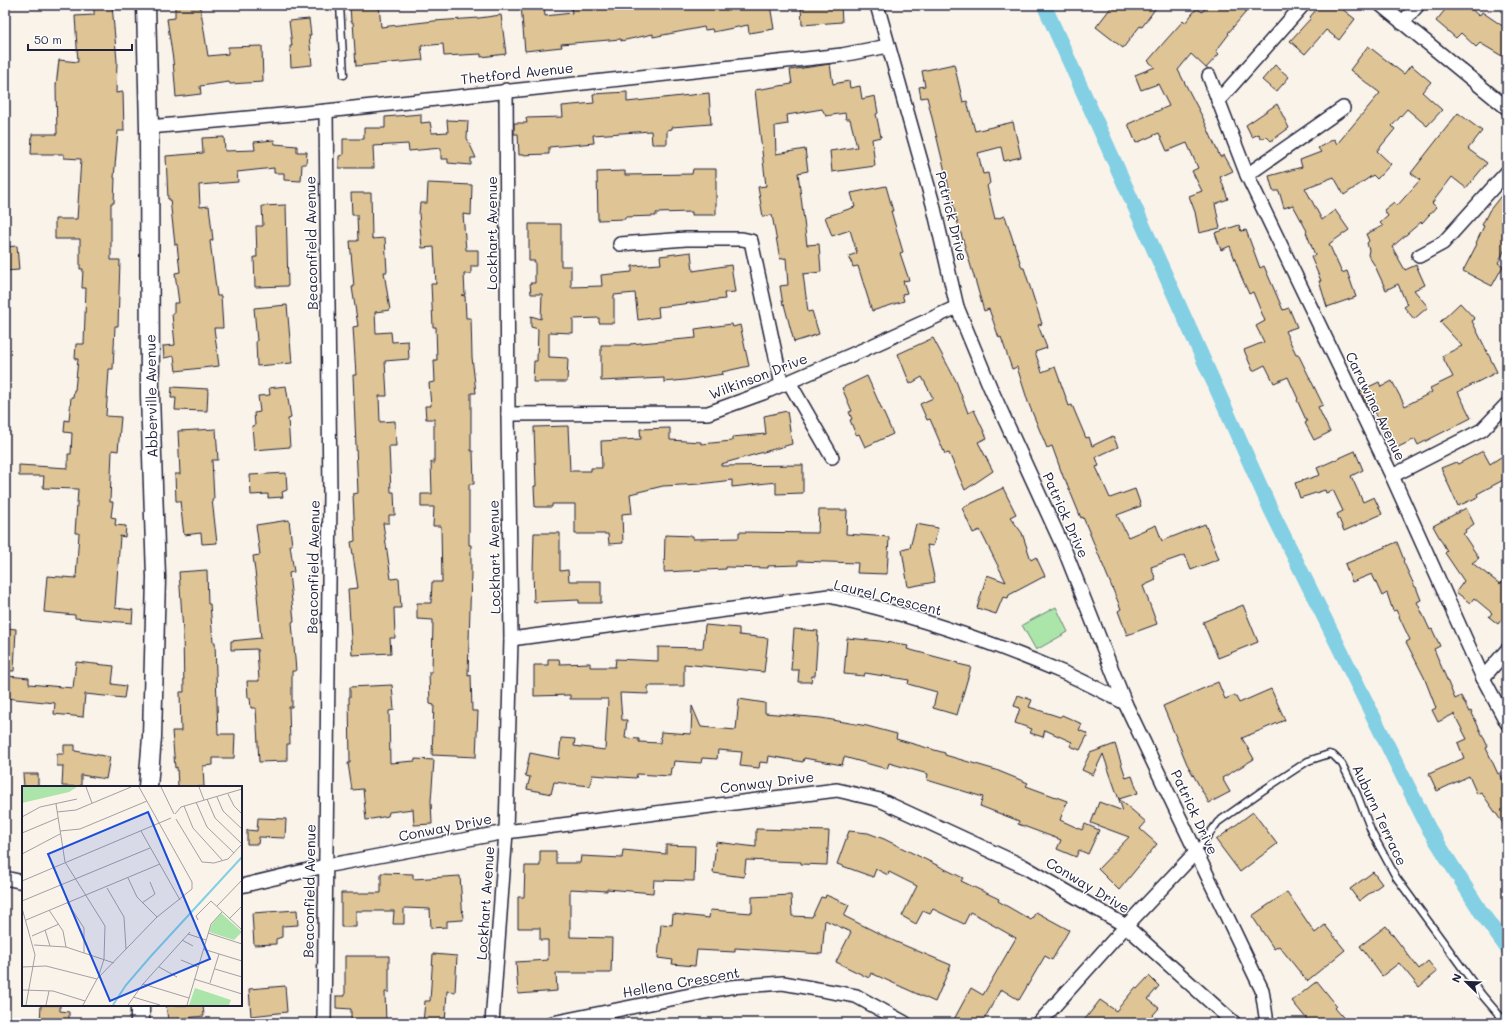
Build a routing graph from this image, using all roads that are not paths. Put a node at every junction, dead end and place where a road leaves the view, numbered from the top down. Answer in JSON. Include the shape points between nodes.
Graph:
{"nodes":[{"id":1,"x":146,"y":5,"type":"edge"},
{"id":2,"x":340,"y":5,"type":"edge"},
{"id":3,"x":878,"y":5,"type":"edge"},
{"id":4,"x":1303,"y":5,"type":"edge"},
{"id":5,"x":1381,"y":5,"type":"edge"},
{"id":6,"x":1418,"y":5,"type":"edge"},
{"id":7,"x":1402,"y":23,"type":"junction"},
{"id":8,"x":888,"y":46,"type":"junction"},
{"id":9,"x":344,"y":75,"type":"dead end"},
{"id":10,"x":1209,"y":76,"type":"dead end"},
{"id":11,"x":506,"y":90,"type":"junction"},
{"id":12,"x":1218,"y":102,"type":"junction"},
{"id":13,"x":1343,"y":108,"type":"dead end"},
{"id":14,"x":1507,"y":108,"type":"edge"},
{"id":15,"x":326,"y":110,"type":"junction"},
{"id":16,"x":150,"y":127,"type":"junction"},
{"id":17,"x":1507,"y":172,"type":"edge"},
{"id":18,"x":1247,"y":175,"type":"junction"},
{"id":19,"x":620,"y":244,"type":"dead end"},
{"id":20,"x":1419,"y":256,"type":"dead end"},
{"id":21,"x":957,"y":307,"type":"junction"},
{"id":22,"x":785,"y":384,"type":"junction"},
{"id":23,"x":1507,"y":404,"type":"edge"},
{"id":24,"x":508,"y":414,"type":"junction"},
{"id":25,"x":832,"y":457,"type":"dead end"},
{"id":26,"x":1392,"y":476,"type":"junction"},
{"id":27,"x":511,"y":639,"type":"junction"},
{"id":28,"x":1507,"y":650,"type":"edge"},
{"id":29,"x":1483,"y":678,"type":"junction"},
{"id":30,"x":1125,"y":702,"type":"junction"},
{"id":31,"x":1507,"y":723,"type":"edge"},
{"id":32,"x":148,"y":786,"type":"edge"},
{"id":33,"x":506,"y":832,"type":"junction"},
{"id":34,"x":1196,"y":852,"type":"junction"},
{"id":35,"x":326,"y":866,"type":"junction"},
{"id":36,"x":5,"y":878,"type":"edge"},
{"id":37,"x":22,"y":882,"type":"edge"},
{"id":38,"x":242,"y":886,"type":"edge"},
{"id":39,"x":1126,"y":926,"type":"junction"},
{"id":40,"x":140,"y":1006,"type":"edge"},
{"id":41,"x":140,"y":1023,"type":"edge"},
{"id":42,"x":324,"y":1023,"type":"edge"},
{"id":43,"x":492,"y":1023,"type":"edge"},
{"id":44,"x":552,"y":1023,"type":"edge"},
{"id":45,"x":905,"y":1023,"type":"edge"},
{"id":46,"x":1039,"y":1023,"type":"edge"},
{"id":47,"x":1234,"y":1023,"type":"edge"},
{"id":48,"x":1267,"y":1023,"type":"edge"},
{"id":49,"x":1506,"y":1023,"type":"edge"}],
"edges":[{"from":1,"to":16,"type":"street","name":"Abberville Avenue"},
{"from":2,"to":9,"type":"lane"},
{"from":3,"to":8,"type":"street","name":"Patrick Drive"},
{"from":4,"to":12,"type":"street"},
{"from":5,"to":7,"type":"street"},
{"from":6,"to":7,"type":"street"},
{"from":7,"to":14,"type":"street"},
{"from":8,"to":11,"type":"street","name":"Thetford Avenue","via":[[842,55]]},
{"from":8,"to":21,"type":"street","name":"Patrick Drive","via":[[933,204]]},
{"from":10,"to":12,"type":"street","name":"Carawina Avenue"},
{"from":11,"to":15,"type":"street","name":"Thetford Avenue"},
{"from":11,"to":24,"type":"street","name":"Lockhart Avenue"},
{"from":12,"to":18,"type":"street","name":"Carawina Avenue"},
{"from":13,"to":18,"type":"street"},
{"from":15,"to":16,"type":"street","name":"Thetford Avenue"},
{"from":15,"to":35,"type":"street","name":"Beaconfield Avenue","via":[[330,495]]},
{"from":16,"to":32,"type":"street","name":"Abberville Avenue","via":[[150,395],[156,577],[152,737]]},
{"from":17,"to":20,"type":"street","via":[[1444,243]]},
{"from":18,"to":26,"type":"street","name":"Carawina Avenue"},
{"from":19,"to":22,"type":"street","via":[[686,239],[751,241]]},
{"from":21,"to":22,"type":"street","name":"Wilkinson Drive"},
{"from":21,"to":30,"type":"street","name":"Patrick Drive","via":[[990,387],[1065,551]]},
{"from":22,"to":24,"type":"street","name":"Wilkinson Drive","via":[[708,413]]},
{"from":22,"to":25,"type":"street"},
{"from":23,"to":26,"type":"street","via":[[1482,430]]},
{"from":24,"to":27,"type":"street","name":"Lockhart Avenue"},
{"from":26,"to":29,"type":"street","name":"Carawina Avenue"},
{"from":27,"to":30,"type":"street","name":"Laurel Crescent","via":[[829,596],[970,635],[1064,673]]},
{"from":27,"to":33,"type":"street","name":"Lockhart Avenue"},
{"from":28,"to":29,"type":"street"},
{"from":29,"to":31,"type":"street","name":"Carawina Avenue"},
{"from":30,"to":34,"type":"street","name":"Patrick Drive"},
{"from":33,"to":35,"type":"street","name":"Conway Drive"},
{"from":33,"to":39,"type":"street","name":"Conway Drive","via":[[837,790],[880,800],[1023,866]]},
{"from":33,"to":43,"type":"street","name":"Lockhart Avenue"},
{"from":34,"to":39,"type":"street"},
{"from":34,"to":48,"type":"street","name":"Patrick Drive","via":[[1262,990]]},
{"from":34,"to":49,"type":"lane","name":"Auburn Terrace","via":[[1218,822],[1262,791],[1308,762],[1329,754],[1333,756],[1342,764],[1372,833],[1396,877],[1482,996]]},
{"from":35,"to":38,"type":"street","name":"Conway Drive"},
{"from":35,"to":42,"type":"street","name":"Beaconfield Avenue"},
{"from":36,"to":37,"type":"street"},
{"from":39,"to":46,"type":"street"},
{"from":39,"to":47,"type":"street","name":"Conway Drive"},
{"from":40,"to":41,"type":"street"},
{"from":44,"to":45,"type":"street","name":"Hellena Crescent","via":[[730,986],[783,983],[856,996]]}]}
